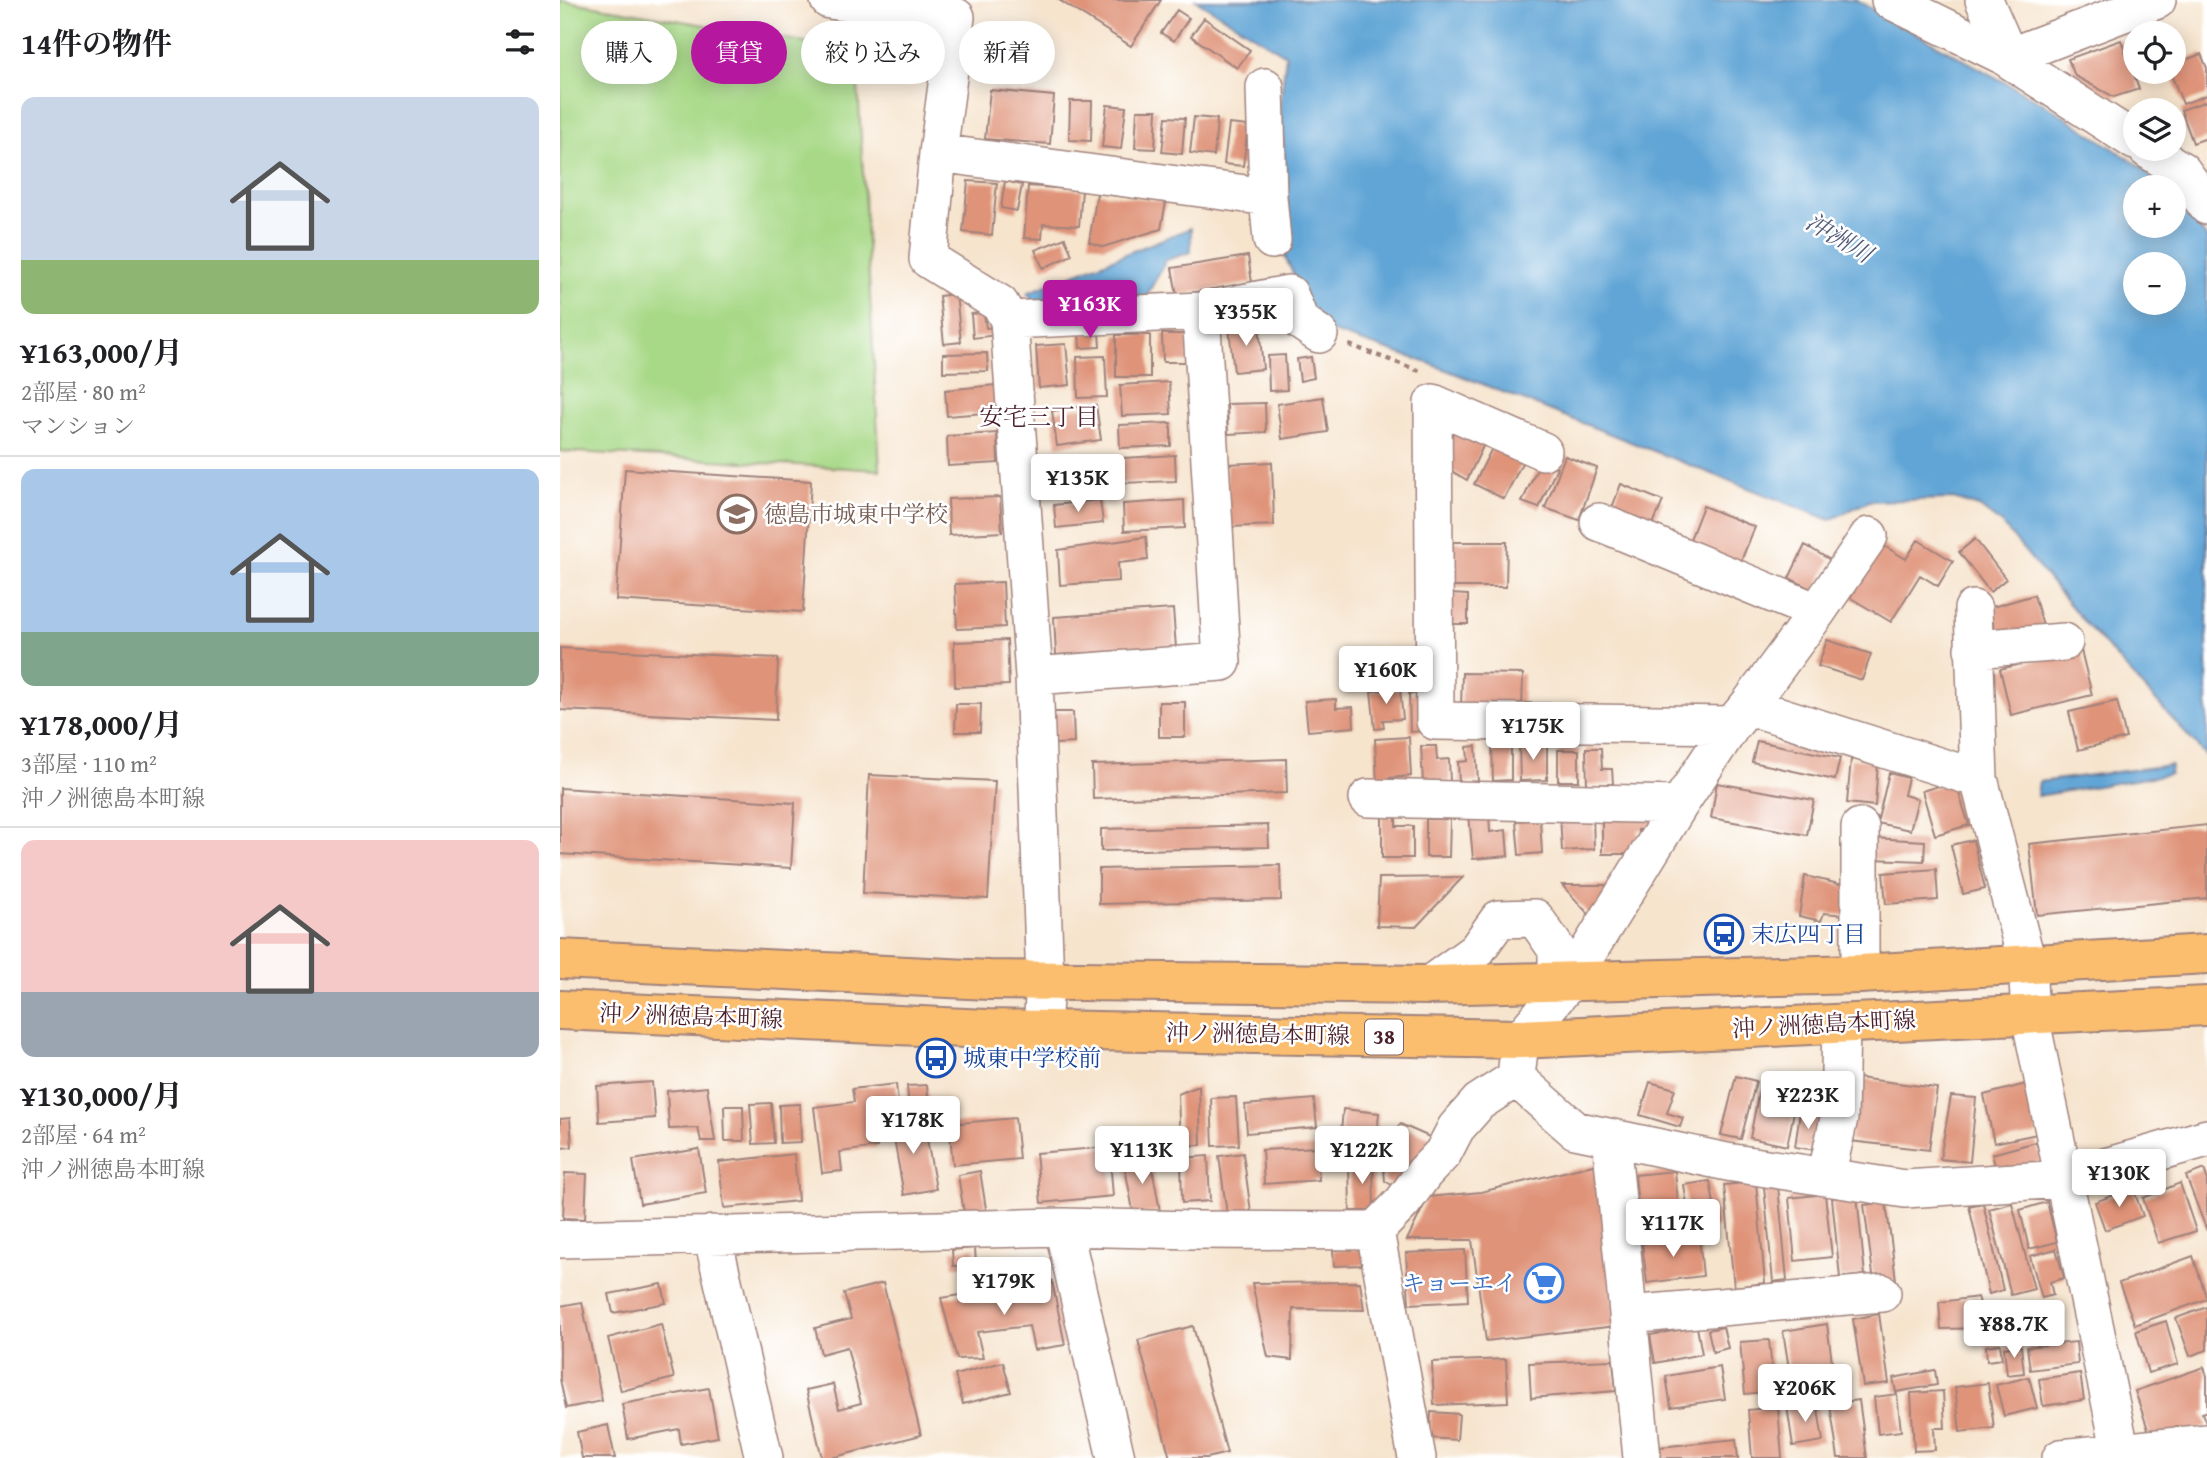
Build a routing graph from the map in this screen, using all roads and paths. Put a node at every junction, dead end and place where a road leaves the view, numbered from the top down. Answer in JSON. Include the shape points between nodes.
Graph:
{"nodes":[{"id":1,"x":829,"y":0,"type":"edge"},
{"id":2,"x":1890,"y":0,"type":"edge"},
{"id":3,"x":1984,"y":0,"type":"edge"},
{"id":4,"x":2157,"y":0,"type":"edge"},
{"id":5,"x":958,"y":12,"type":"edge"},
{"id":6,"x":2006,"y":56,"type":"junction"},
{"id":7,"x":1265,"y":87,"type":"dead end"},
{"id":8,"x":2123,"y":133,"type":"edge"},
{"id":9,"x":938,"y":153,"type":"junction"},
{"id":10,"x":2194,"y":165,"type":"edge"},
{"id":11,"x":1268,"y":197,"type":"junction"},
{"id":12,"x":2207,"y":206,"type":"edge"},
{"id":13,"x":1272,"y":240,"type":"dead end"},
{"id":14,"x":1201,"y":311,"type":"junction"},
{"id":15,"x":1009,"y":320,"type":"junction"},
{"id":16,"x":1319,"y":334,"type":"joint"},
{"id":17,"x":1433,"y":403,"type":"junction"},
{"id":18,"x":1542,"y":451,"type":"dead end"},
{"id":19,"x":1599,"y":522,"type":"dead end"},
{"id":20,"x":1869,"y":536,"type":"dead end"},
{"id":21,"x":1973,"y":609,"type":"dead end"},
{"id":22,"x":1817,"y":612,"type":"junction"},
{"id":23,"x":2064,"y":642,"type":"dead end"},
{"id":24,"x":1973,"y":649,"type":"junction"},
{"id":25,"x":1034,"y":676,"type":"junction"},
{"id":26,"x":1740,"y":716,"type":"junction"},
{"id":27,"x":1979,"y":779,"type":"junction"},
{"id":28,"x":1368,"y":799,"type":"dead end"},
{"id":29,"x":1679,"y":805,"type":"junction"},
{"id":30,"x":1860,"y":827,"type":"dead end"},
{"id":31,"x":2207,"y":954,"type":"edge"},
{"id":32,"x":560,"y":959,"type":"edge"},
{"id":33,"x":2027,"y":964,"type":"junction"},
{"id":34,"x":1860,"y":974,"type":"junction"},
{"id":35,"x":1045,"y":982,"type":"junction"},
{"id":36,"x":1564,"y":982,"type":"junction"},
{"id":37,"x":1429,"y":985,"type":"junction"},
{"id":38,"x":2207,"y":1006,"type":"edge"},
{"id":39,"x":560,"y":1010,"type":"edge"},
{"id":40,"x":2030,"y":1016,"type":"junction"},
{"id":41,"x":1840,"y":1023,"type":"junction"},
{"id":42,"x":1042,"y":1030,"type":"junction"},
{"id":43,"x":1520,"y":1039,"type":"junction"},
{"id":44,"x":1517,"y":1077,"type":"junction"},
{"id":45,"x":1611,"y":1138,"type":"junction"},
{"id":46,"x":2207,"y":1138,"type":"edge"},
{"id":47,"x":1826,"y":1177,"type":"junction"},
{"id":48,"x":2063,"y":1179,"type":"junction"},
{"id":49,"x":1063,"y":1227,"type":"junction"},
{"id":50,"x":1375,"y":1231,"type":"junction"},
{"id":51,"x":712,"y":1234,"type":"junction"},
{"id":52,"x":560,"y":1239,"type":"edge"},
{"id":53,"x":1882,"y":1293,"type":"dead end"},
{"id":54,"x":1628,"y":1315,"type":"junction"},
{"id":55,"x":2207,"y":1443,"type":"edge"},
{"id":56,"x":2121,"y":1455,"type":"edge"},
{"id":57,"x":764,"y":1458,"type":"edge"},
{"id":58,"x":1116,"y":1458,"type":"edge"},
{"id":59,"x":1417,"y":1458,"type":"edge"},
{"id":60,"x":1642,"y":1458,"type":"edge"},
{"id":61,"x":2061,"y":1458,"type":"edge"}],
"edges":[{"from":1,"to":5,"type":"street"},
{"from":2,"to":6,"type":"street"},
{"from":3,"to":6,"type":"street"},
{"from":4,"to":6,"type":"street"},
{"from":5,"to":9,"type":"street"},
{"from":6,"to":8,"type":"street"},
{"from":7,"to":11,"type":"street"},
{"from":9,"to":11,"type":"street"},
{"from":9,"to":15,"type":"street","via":[[928,259],[1000,304]]},
{"from":10,"to":12,"type":"street"},
{"from":11,"to":13,"type":"street"},
{"from":14,"to":15,"type":"street"},
{"from":14,"to":16,"type":"street","via":[[1289,294],[1300,321]]},
{"from":14,"to":25,"type":"street","via":[[1222,662]]},
{"from":15,"to":25,"type":"street"},
{"from":16,"to":17,"type":"path","via":[[1436,377]]},
{"from":17,"to":18,"type":"street"},
{"from":17,"to":26,"type":"street","via":[[1435,721]]},
{"from":19,"to":22,"type":"street"},
{"from":20,"to":22,"type":"street"},
{"from":21,"to":24,"type":"street"},
{"from":22,"to":26,"type":"street"},
{"from":23,"to":24,"type":"street"},
{"from":24,"to":27,"type":"street"},
{"from":25,"to":35,"type":"street"},
{"from":26,"to":27,"type":"street"},
{"from":26,"to":29,"type":"street"},
{"from":27,"to":33,"type":"street"},
{"from":28,"to":29,"type":"street"},
{"from":29,"to":36,"type":"street"},
{"from":30,"to":34,"type":"street"},
{"from":31,"to":33,"type":"main road"},
{"from":32,"to":35,"type":"main road"},
{"from":33,"to":34,"type":"main road"},
{"from":33,"to":40,"type":"street"},
{"from":34,"to":36,"type":"main road"},
{"from":35,"to":37,"type":"main road"},
{"from":35,"to":42,"type":"street"},
{"from":36,"to":37,"type":"main road"},
{"from":36,"to":37,"type":"street","via":[[1557,950],[1535,918],[1499,919],[1476,951]]},
{"from":36,"to":43,"type":"street"},
{"from":38,"to":40,"type":"main road","name":"沖ノ洲徳島本町線","number":"38"},
{"from":39,"to":42,"type":"main road","name":"沖ノ洲徳島本町線","number":"38"},
{"from":40,"to":41,"type":"main road","name":"沖ノ洲徳島本町線","number":"38"},
{"from":40,"to":48,"type":"street"},
{"from":41,"to":43,"type":"main road","name":"沖ノ洲徳島本町線","number":"38"},
{"from":41,"to":47,"type":"street","via":[[1839,1118]]},
{"from":42,"to":43,"type":"main road","name":"沖ノ洲徳島本町線","number":"38"},
{"from":43,"to":44,"type":"street"},
{"from":44,"to":45,"type":"street","via":[[1575,1130]]},
{"from":44,"to":50,"type":"street","via":[[1479,1102],[1455,1128],[1443,1153]]},
{"from":45,"to":47,"type":"street"},
{"from":45,"to":54,"type":"street"},
{"from":46,"to":48,"type":"street"},
{"from":47,"to":48,"type":"street","via":[[1905,1189]]},
{"from":48,"to":56,"type":"street"},
{"from":49,"to":50,"type":"street"},
{"from":49,"to":51,"type":"street"},
{"from":49,"to":58,"type":"street"},
{"from":50,"to":59,"type":"street"},
{"from":51,"to":52,"type":"street"},
{"from":51,"to":57,"type":"street"},
{"from":53,"to":54,"type":"street"},
{"from":54,"to":60,"type":"street"},
{"from":55,"to":56,"type":"street"},
{"from":56,"to":61,"type":"street"}]}
